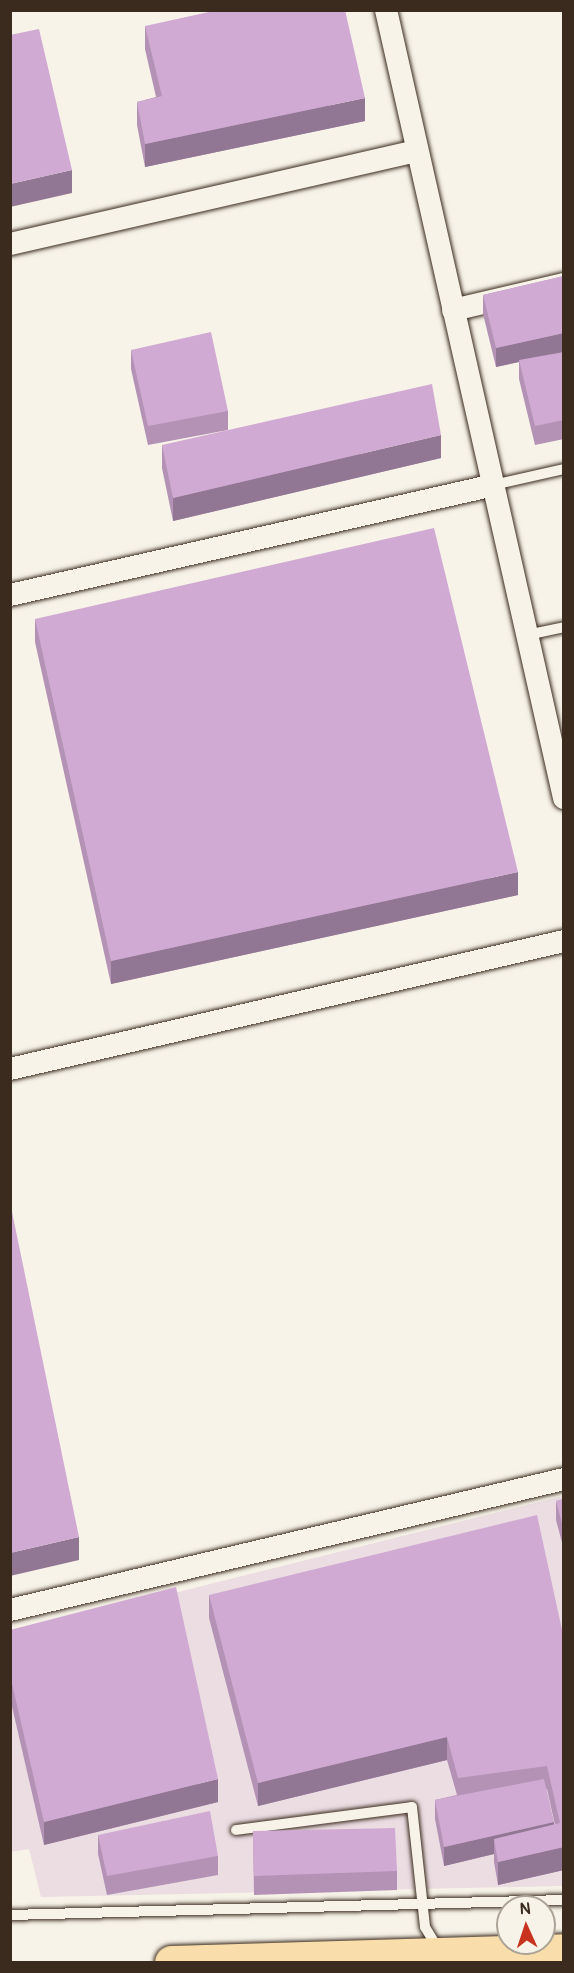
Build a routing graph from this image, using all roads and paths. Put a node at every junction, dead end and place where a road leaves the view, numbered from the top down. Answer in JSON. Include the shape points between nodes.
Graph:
{"nodes":[{"id":1,"x":386,"y":10,"type":"edge"},
{"id":2,"x":417,"y":152,"type":"junction"},
{"id":3,"x":10,"y":244,"type":"edge"},
{"id":4,"x":564,"y":284,"type":"edge"},
{"id":5,"x":453,"y":310,"type":"junction"},
{"id":6,"x":564,"y":469,"type":"edge"},
{"id":7,"x":493,"y":485,"type":"junction"},
{"id":8,"x":10,"y":595,"type":"edge"},
{"id":9,"x":564,"y":627,"type":"edge"},
{"id":10,"x":527,"y":635,"type":"junction"},
{"id":11,"x":564,"y":798,"type":"edge"},
{"id":12,"x":564,"y":941,"type":"edge"},
{"id":13,"x":11,"y":1068,"type":"edge"},
{"id":14,"x":564,"y":1479,"type":"edge"},
{"id":15,"x":10,"y":1610,"type":"edge"},
{"id":16,"x":236,"y":1830,"type":"dead end"},
{"id":17,"x":564,"y":1900,"type":"edge"},
{"id":18,"x":423,"y":1904,"type":"junction"},
{"id":19,"x":10,"y":1915,"type":"edge"},
{"id":20,"x":564,"y":1950,"type":"edge"},
{"id":21,"x":441,"y":1954,"type":"junction"},
{"id":22,"x":171,"y":1962,"type":"edge"}],
"edges":[{"from":1,"to":2,"type":"street"},
{"from":2,"to":3,"type":"street"},
{"from":2,"to":5,"type":"street"},
{"from":4,"to":5,"type":"street"},
{"from":5,"to":7,"type":"street"},
{"from":6,"to":7,"type":"lane"},
{"from":7,"to":8,"type":"street"},
{"from":7,"to":10,"type":"street"},
{"from":9,"to":10,"type":"lane"},
{"from":10,"to":11,"type":"street"},
{"from":12,"to":13,"type":"street"},
{"from":14,"to":15,"type":"street"},
{"from":16,"to":18,"type":"lane","via":[[412,1807]]},
{"from":17,"to":18,"type":"lane"},
{"from":18,"to":19,"type":"lane"},
{"from":18,"to":21,"type":"lane","via":[[425,1927]]},
{"from":20,"to":21,"type":"main road"},
{"from":21,"to":22,"type":"main road"}]}
